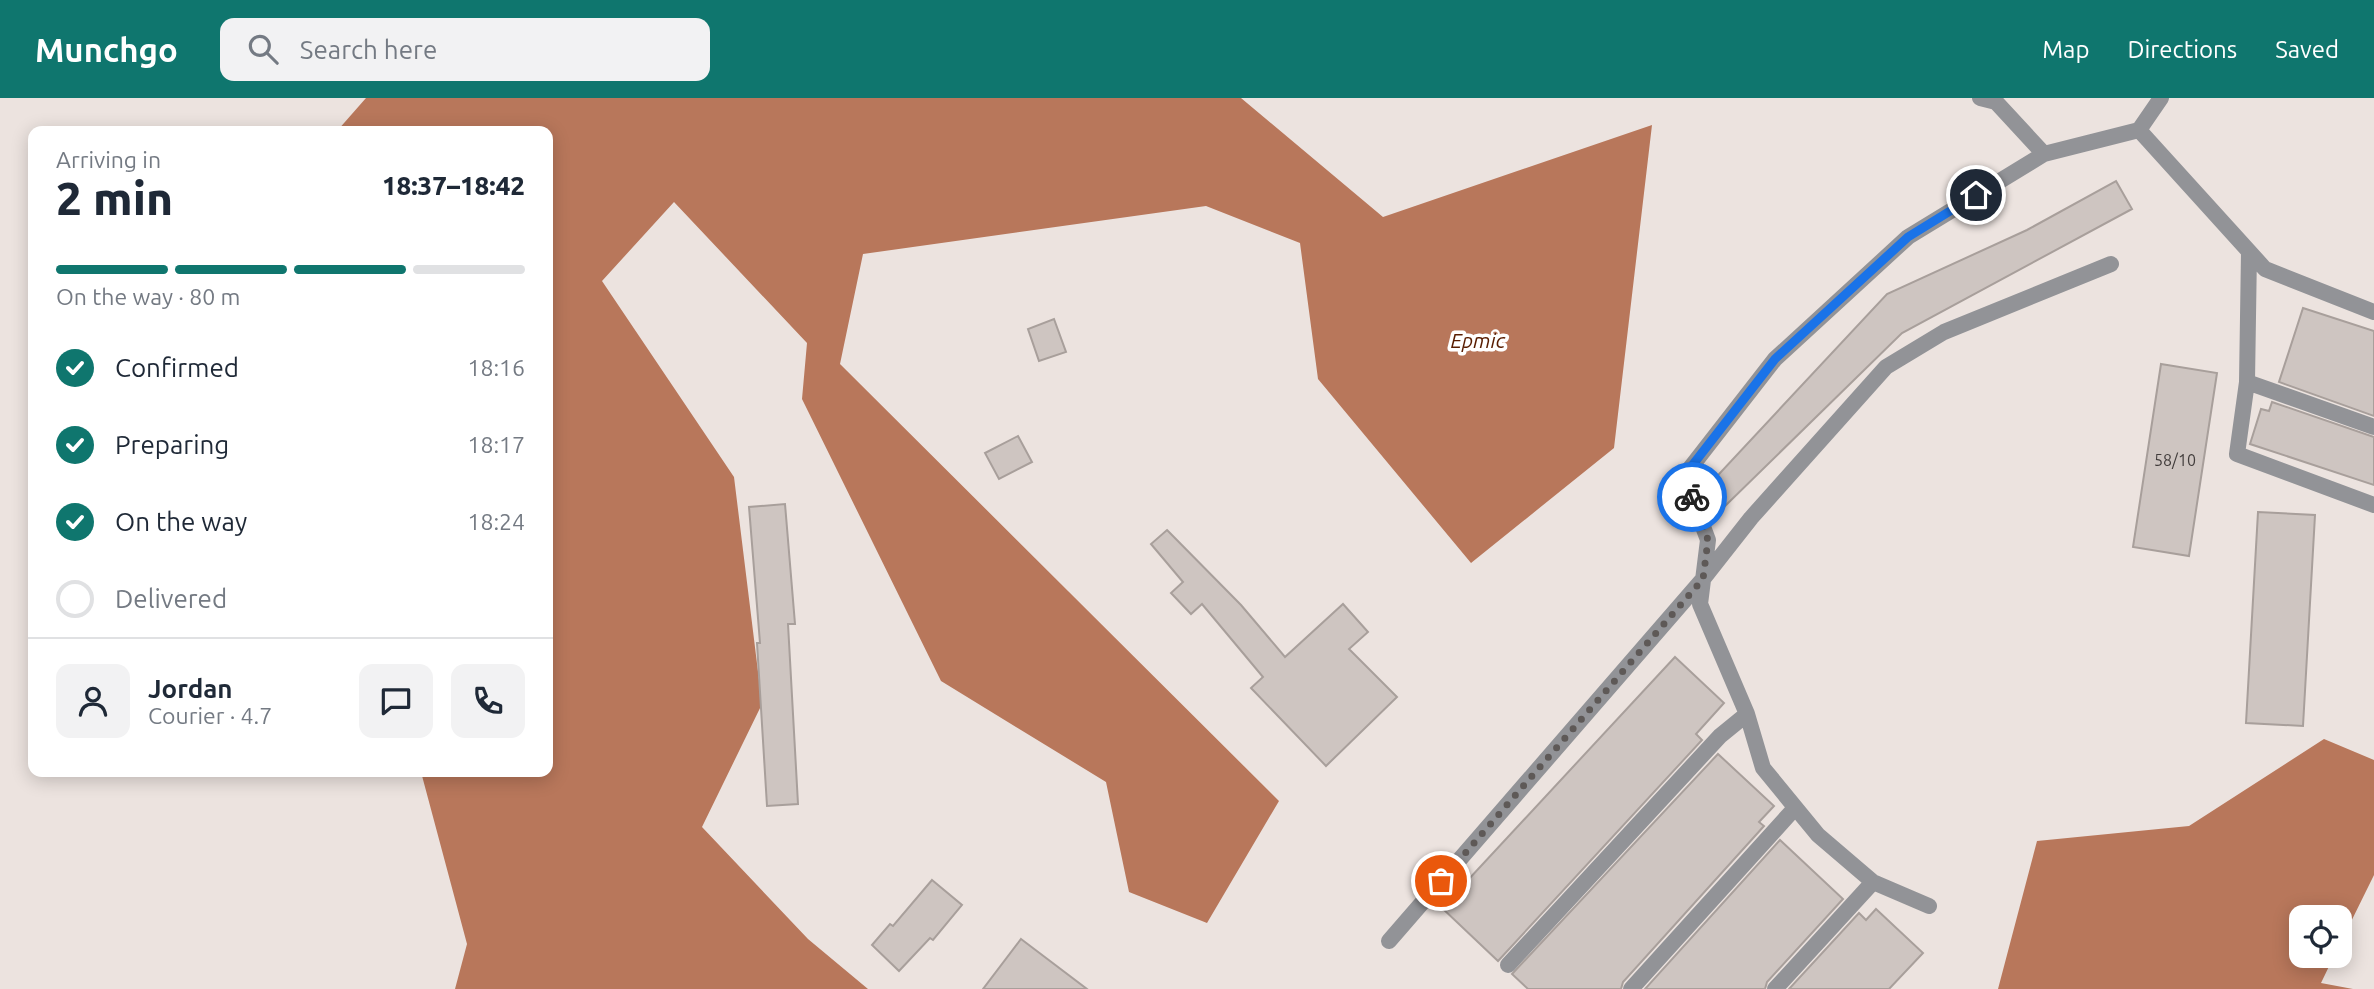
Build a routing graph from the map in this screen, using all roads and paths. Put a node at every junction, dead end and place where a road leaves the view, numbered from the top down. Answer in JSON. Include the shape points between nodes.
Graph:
{"nodes":[{"id":1,"x":1980,"y":98,"type":"edge"},
{"id":2,"x":2161,"y":98,"type":"edge"},
{"id":3,"x":2139,"y":130,"type":"junction"},
{"id":4,"x":2044,"y":154,"type":"junction"},
{"id":5,"x":2249,"y":252,"type":"junction"},
{"id":6,"x":2111,"y":264,"type":"dead end"},
{"id":7,"x":2374,"y":312,"type":"edge"},
{"id":8,"x":2247,"y":382,"type":"junction"},
{"id":9,"x":2374,"y":426,"type":"edge"},
{"id":10,"x":2374,"y":505,"type":"edge"},
{"id":11,"x":1703,"y":579,"type":"junction"},
{"id":12,"x":1747,"y":714,"type":"junction"},
{"id":13,"x":1795,"y":808,"type":"junction"},
{"id":14,"x":1873,"y":881,"type":"junction"},
{"id":15,"x":1929,"y":906,"type":"dead end"},
{"id":16,"x":1389,"y":941,"type":"dead end"},
{"id":17,"x":1508,"y":965,"type":"dead end"},
{"id":18,"x":1631,"y":989,"type":"edge"},
{"id":19,"x":1775,"y":989,"type":"edge"}],
"edges":[{"from":1,"to":4,"type":"lane","via":[[1996,102]]},
{"from":2,"to":3,"type":"lane"},
{"from":3,"to":4,"type":"lane"},
{"from":3,"to":5,"type":"lane"},
{"from":4,"to":11,"type":"lane","via":[[1908,237],[1775,359],[1684,476],[1708,540]]},
{"from":5,"to":7,"type":"lane","via":[[2265,270]]},
{"from":5,"to":8,"type":"lane"},
{"from":6,"to":11,"type":"lane","via":[[1944,332],[1886,367],[1751,518]]},
{"from":8,"to":9,"type":"lane"},
{"from":8,"to":10,"type":"lane","via":[[2237,454]]},
{"from":11,"to":12,"type":"lane","via":[[1700,604]]},
{"from":11,"to":16,"type":"lane"},
{"from":12,"to":13,"type":"lane","via":[[1763,768]]},
{"from":12,"to":17,"type":"lane","via":[[1720,736]]},
{"from":13,"to":14,"type":"lane","via":[[1818,835]]},
{"from":13,"to":18,"type":"lane"},
{"from":14,"to":15,"type":"lane"},
{"from":14,"to":19,"type":"lane"}]}
